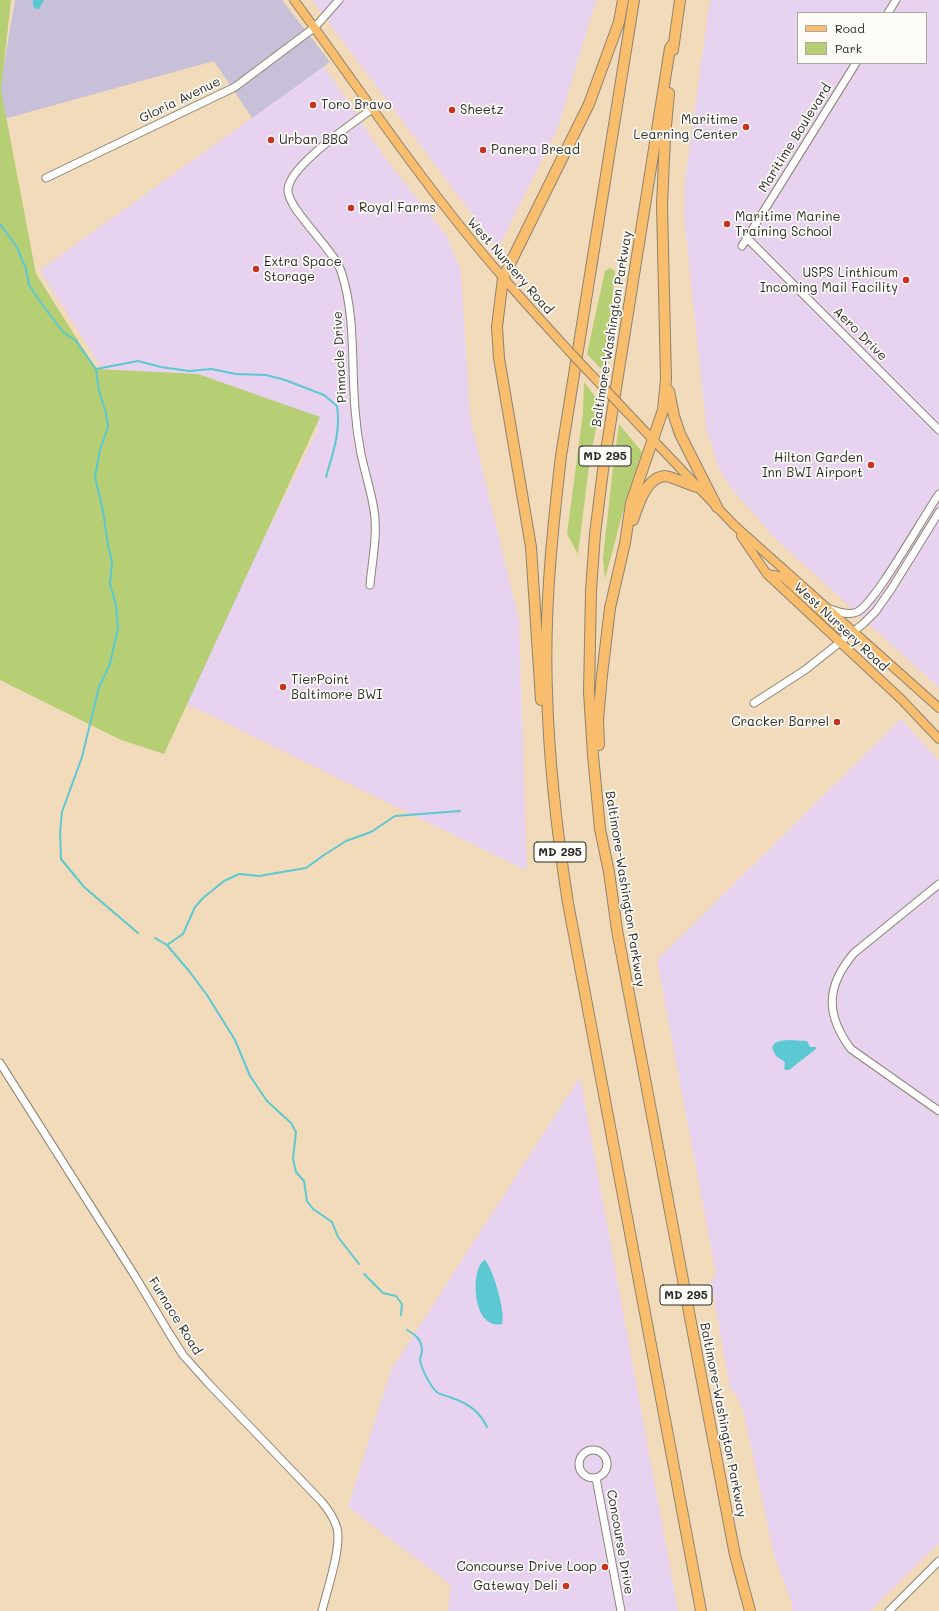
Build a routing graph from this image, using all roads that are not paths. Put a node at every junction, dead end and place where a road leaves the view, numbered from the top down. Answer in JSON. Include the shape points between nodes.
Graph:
{"nodes":[{"id":1,"x":294,"y":0,"type":"edge"},
{"id":2,"x":339,"y":0,"type":"edge"},
{"id":3,"x":623,"y":0,"type":"edge"},
{"id":4,"x":634,"y":0,"type":"edge"},
{"id":5,"x":680,"y":0,"type":"edge"},
{"id":6,"x":896,"y":0,"type":"edge"},
{"id":7,"x":889,"y":12,"type":"edge"},
{"id":8,"x":315,"y":27,"type":"junction"},
{"id":9,"x":673,"y":44,"type":"junction"},
{"id":10,"x":855,"y":64,"type":"edge"},
{"id":11,"x":372,"y":109,"type":"junction"},
{"id":12,"x":46,"y":178,"type":"dead end"},
{"id":13,"x":747,"y":238,"type":"junction"},
{"id":14,"x":742,"y":246,"type":"dead end"},
{"id":15,"x":503,"y":278,"type":"junction"},
{"id":16,"x":666,"y":379,"type":"junction"},
{"id":17,"x":939,"y":430,"type":"edge"},
{"id":18,"x":653,"y":440,"type":"junction"},
{"id":19,"x":698,"y":487,"type":"junction"},
{"id":20,"x":939,"y":494,"type":"edge"},
{"id":21,"x":717,"y":508,"type":"junction"},
{"id":22,"x":939,"y":512,"type":"edge"},
{"id":23,"x":734,"y":525,"type":"junction"},
{"id":24,"x":625,"y":542,"type":"junction"},
{"id":25,"x":767,"y":574,"type":"junction"},
{"id":26,"x":370,"y":585,"type":"dead end"},
{"id":27,"x":825,"y":607,"type":"junction"},
{"id":28,"x":854,"y":631,"type":"junction"},
{"id":29,"x":840,"y":642,"type":"junction"},
{"id":30,"x":754,"y":702,"type":"dead end"},
{"id":31,"x":939,"y":708,"type":"edge"},
{"id":32,"x":939,"y":739,"type":"edge"},
{"id":33,"x":555,"y":814,"type":"junction"},
{"id":34,"x":609,"y":872,"type":"junction"},
{"id":35,"x":939,"y":884,"type":"edge"},
{"id":36,"x":0,"y":1063,"type":"edge"},
{"id":37,"x":939,"y":1111,"type":"edge"},
{"id":38,"x":664,"y":1414,"type":"junction"},
{"id":39,"x":596,"y":1478,"type":"junction"},
{"id":40,"x":689,"y":1550,"type":"junction"},
{"id":41,"x":939,"y":1561,"type":"edge"},
{"id":42,"x":322,"y":1611,"type":"edge"},
{"id":43,"x":621,"y":1611,"type":"edge"},
{"id":44,"x":695,"y":1611,"type":"edge"},
{"id":45,"x":701,"y":1611,"type":"edge"},
{"id":46,"x":707,"y":1611,"type":"edge"},
{"id":47,"x":750,"y":1611,"type":"edge"},
{"id":48,"x":889,"y":1611,"type":"edge"}],
"edges":[{"from":1,"to":8,"type":"main road","name":"West Nursery Road"},
{"from":2,"to":8,"type":"street","name":"Gloria Avenue"},
{"from":3,"to":15,"type":"highway","via":[[619,22],[590,104]]},
{"from":4,"to":33,"type":"highway","number":"MD 295","via":[[561,456],[552,529],[547,691]]},
{"from":5,"to":9,"type":"highway","name":"Baltimore-Washington Parkway","number":"MD 295"},
{"from":6,"to":7,"type":"street"},
{"from":8,"to":11,"type":"main road","name":"West Nursery Road"},
{"from":8,"to":12,"type":"street","name":"Gloria Avenue","via":[[235,87]]},
{"from":9,"to":16,"type":"highway","via":[[662,206]]},
{"from":9,"to":34,"type":"highway","name":"Baltimore-Washington Parkway","number":"MD 295","via":[[670,48],[613,403],[595,534],[590,622],[590,692],[600,829]]},
{"from":10,"to":13,"type":"street","name":"Maritime Boulevard"},
{"from":11,"to":15,"type":"main road","name":"West Nursery Road","via":[[450,214]]},
{"from":11,"to":26,"type":"street","name":"Pinnacle Drive","via":[[304,164],[292,178],[288,188],[291,202],[331,253],[340,270],[350,309],[358,437],[375,511]]},
{"from":13,"to":14,"type":"street","name":"Maritime Boulevard"},
{"from":13,"to":17,"type":"street","name":"Aero Drive"},
{"from":15,"to":18,"type":"main road","name":"West Nursery Road","bridge":true},
{"from":15,"to":33,"type":"highway","via":[[497,339],[531,547],[544,755]]},
{"from":16,"to":18,"type":"highway","via":[[663,410]]},
{"from":16,"to":21,"type":"highway","via":[[680,434]]},
{"from":18,"to":19,"type":"main road","name":"West Nursery Road"},
{"from":18,"to":24,"type":"highway","via":[[631,503]]},
{"from":19,"to":21,"type":"main road","name":"West Nursery Road"},
{"from":19,"to":24,"type":"highway","via":[[665,476],[656,479],[642,494]]},
{"from":20,"to":27,"type":"street","via":[[883,582],[864,607],[850,613]]},
{"from":21,"to":23,"type":"main road","name":"West Nursery Road"},
{"from":22,"to":28,"type":"street","via":[[876,611]]},
{"from":23,"to":25,"type":"main road","name":"West Nursery Road"},
{"from":23,"to":27,"type":"main road","name":"West Nursery Road"},
{"from":24,"to":34,"type":"highway","via":[[610,608],[598,720]]},
{"from":25,"to":28,"type":"main road","via":[[783,577],[840,629]]},
{"from":25,"to":29,"type":"main road","name":"West Nursery Road"},
{"from":27,"to":28,"type":"main road","name":"West Nursery Road"},
{"from":28,"to":29,"type":"street"},
{"from":28,"to":31,"type":"main road","name":"West Nursery Road"},
{"from":29,"to":30,"type":"street","via":[[805,670]]},
{"from":29,"to":32,"type":"main road","name":"West Nursery Road"},
{"from":33,"to":38,"type":"highway","number":"MD 295","via":[[568,903]]},
{"from":34,"to":47,"type":"highway","name":"Baltimore-Washington Parkway","number":"MD 295","via":[[621,951],[735,1555]]},
{"from":35,"to":37,"type":"street","via":[[854,953],[843,966],[833,993],[836,1025],[851,1050]]},
{"from":36,"to":42,"type":"street","name":"Furnace Road","via":[[136,1276],[183,1355],[332,1515],[339,1540]]},
{"from":38,"to":40,"type":"highway","number":"MD 295"},
{"from":38,"to":46,"type":"highway","via":[[676,1447]]},
{"from":39,"to":39,"type":"street","name":"Concourse Drive","via":[[604,1473],[607,1461],[602,1453],[590,1450],[580,1458],[579,1468],[587,1477]]},
{"from":39,"to":43,"type":"street","name":"Concourse Drive"},
{"from":40,"to":44,"type":"highway"},
{"from":40,"to":45,"type":"highway","number":"MD 295"},
{"from":41,"to":48,"type":"street"}]}
